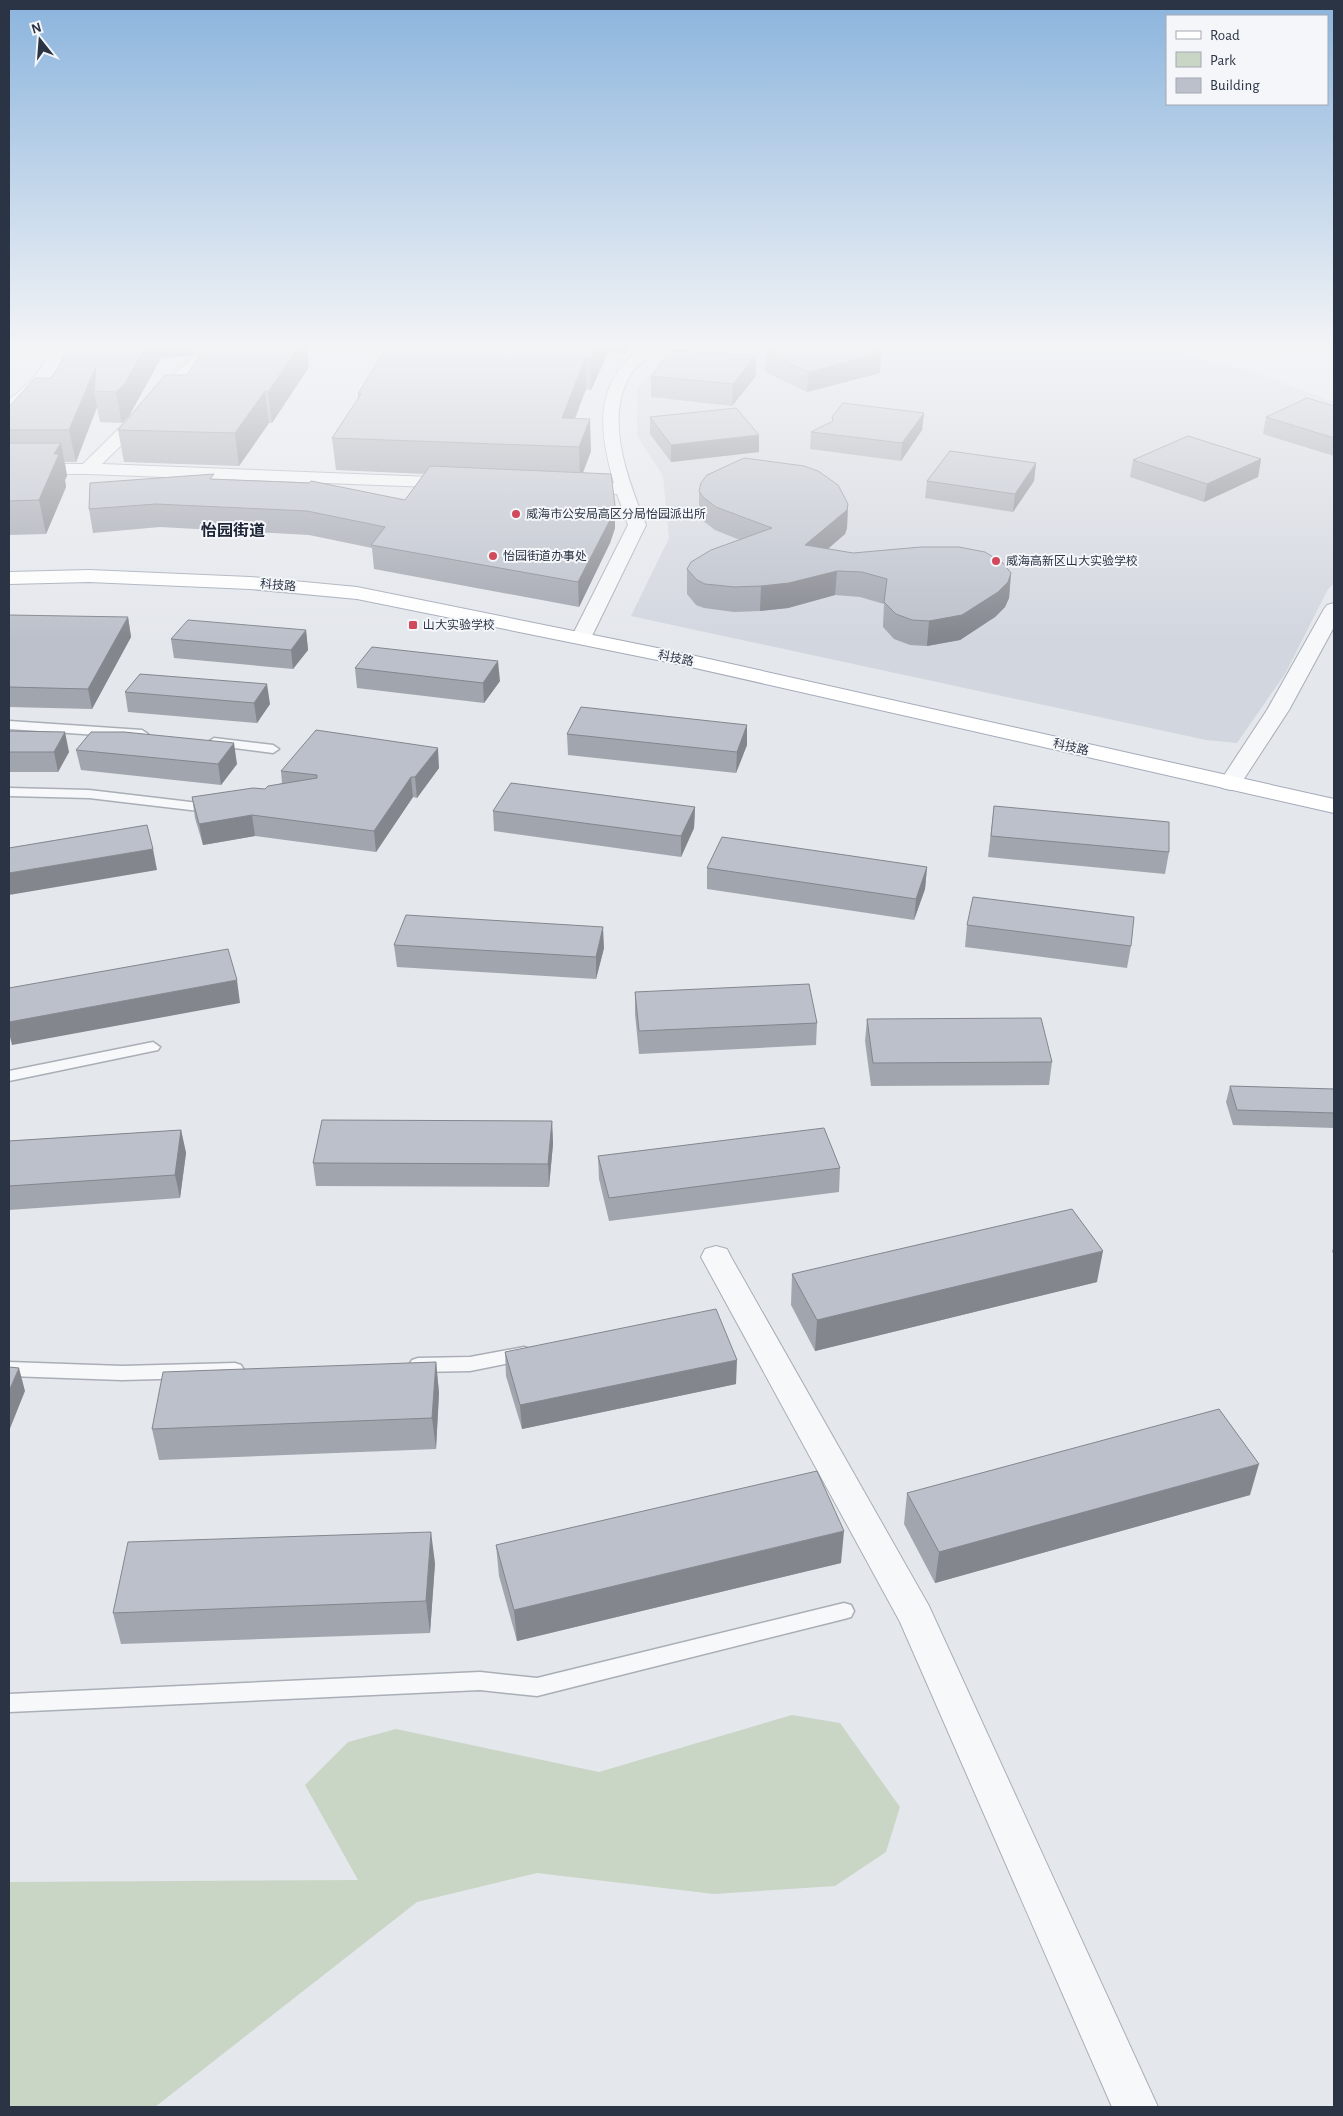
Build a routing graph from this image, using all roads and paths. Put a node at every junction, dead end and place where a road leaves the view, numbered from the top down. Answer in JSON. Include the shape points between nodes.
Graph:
{"nodes":[{"id":1,"x":114,"y":444,"type":"edge"},
{"id":2,"x":614,"y":444,"type":"edge"},
{"id":3,"x":9,"y":469,"type":"edge"},
{"id":4,"x":88,"y":470,"type":"junction"},
{"id":5,"x":474,"y":484,"type":"edge"},
{"id":6,"x":553,"y":487,"type":"edge"},
{"id":7,"x":623,"y":489,"type":"junction"},
{"id":8,"x":9,"y":578,"type":"edge"},
{"id":9,"x":1334,"y":609,"type":"edge"},
{"id":10,"x":581,"y":638,"type":"junction"},
{"id":11,"x":9,"y":725,"type":"edge"},
{"id":12,"x":150,"y":735,"type":"edge"},
{"id":13,"x":198,"y":741,"type":"edge"},
{"id":14,"x":273,"y":749,"type":"dead end"},
{"id":15,"x":1230,"y":782,"type":"junction"},
{"id":16,"x":9,"y":792,"type":"edge"},
{"id":17,"x":1334,"y":806,"type":"edge"},
{"id":18,"x":199,"y":807,"type":"edge"},
{"id":19,"x":153,"y":1047,"type":"dead end"},
{"id":20,"x":9,"y":1076,"type":"edge"},
{"id":21,"x":716,"y":1257,"type":"dead end"},
{"id":22,"x":538,"y":1352,"type":"edge"},
{"id":23,"x":401,"y":1366,"type":"edge"},
{"id":24,"x":9,"y":1369,"type":"edge"},
{"id":25,"x":251,"y":1370,"type":"edge"},
{"id":26,"x":844,"y":1611,"type":"dead end"},
{"id":27,"x":9,"y":1703,"type":"edge"},
{"id":28,"x":1135,"y":2107,"type":"edge"}],
"edges":[{"from":1,"to":4,"type":"street"},
{"from":2,"to":7,"type":"street"},
{"from":3,"to":4,"type":"street"},
{"from":4,"to":5,"type":"street"},
{"from":6,"to":7,"type":"street"},
{"from":7,"to":10,"type":"street","via":[[637,525]]},
{"from":8,"to":10,"type":"main road","name":"科技路","via":[[89,576],[357,593]]},
{"from":9,"to":15,"type":"street","via":[[1278,710]]},
{"from":10,"to":15,"type":"main road","name":"科技路"},
{"from":11,"to":12,"type":"lane"},
{"from":13,"to":14,"type":"lane"},
{"from":15,"to":17,"type":"main road","name":"科技路"},
{"from":16,"to":18,"type":"lane","via":[[88,794]]},
{"from":19,"to":20,"type":"lane"},
{"from":21,"to":28,"type":"street","via":[[916,1616]]},
{"from":22,"to":23,"type":"lane","via":[[470,1364]]},
{"from":24,"to":25,"type":"lane","via":[[122,1373]]},
{"from":26,"to":27,"type":"lane","via":[[537,1687],[480,1681]]}]}
